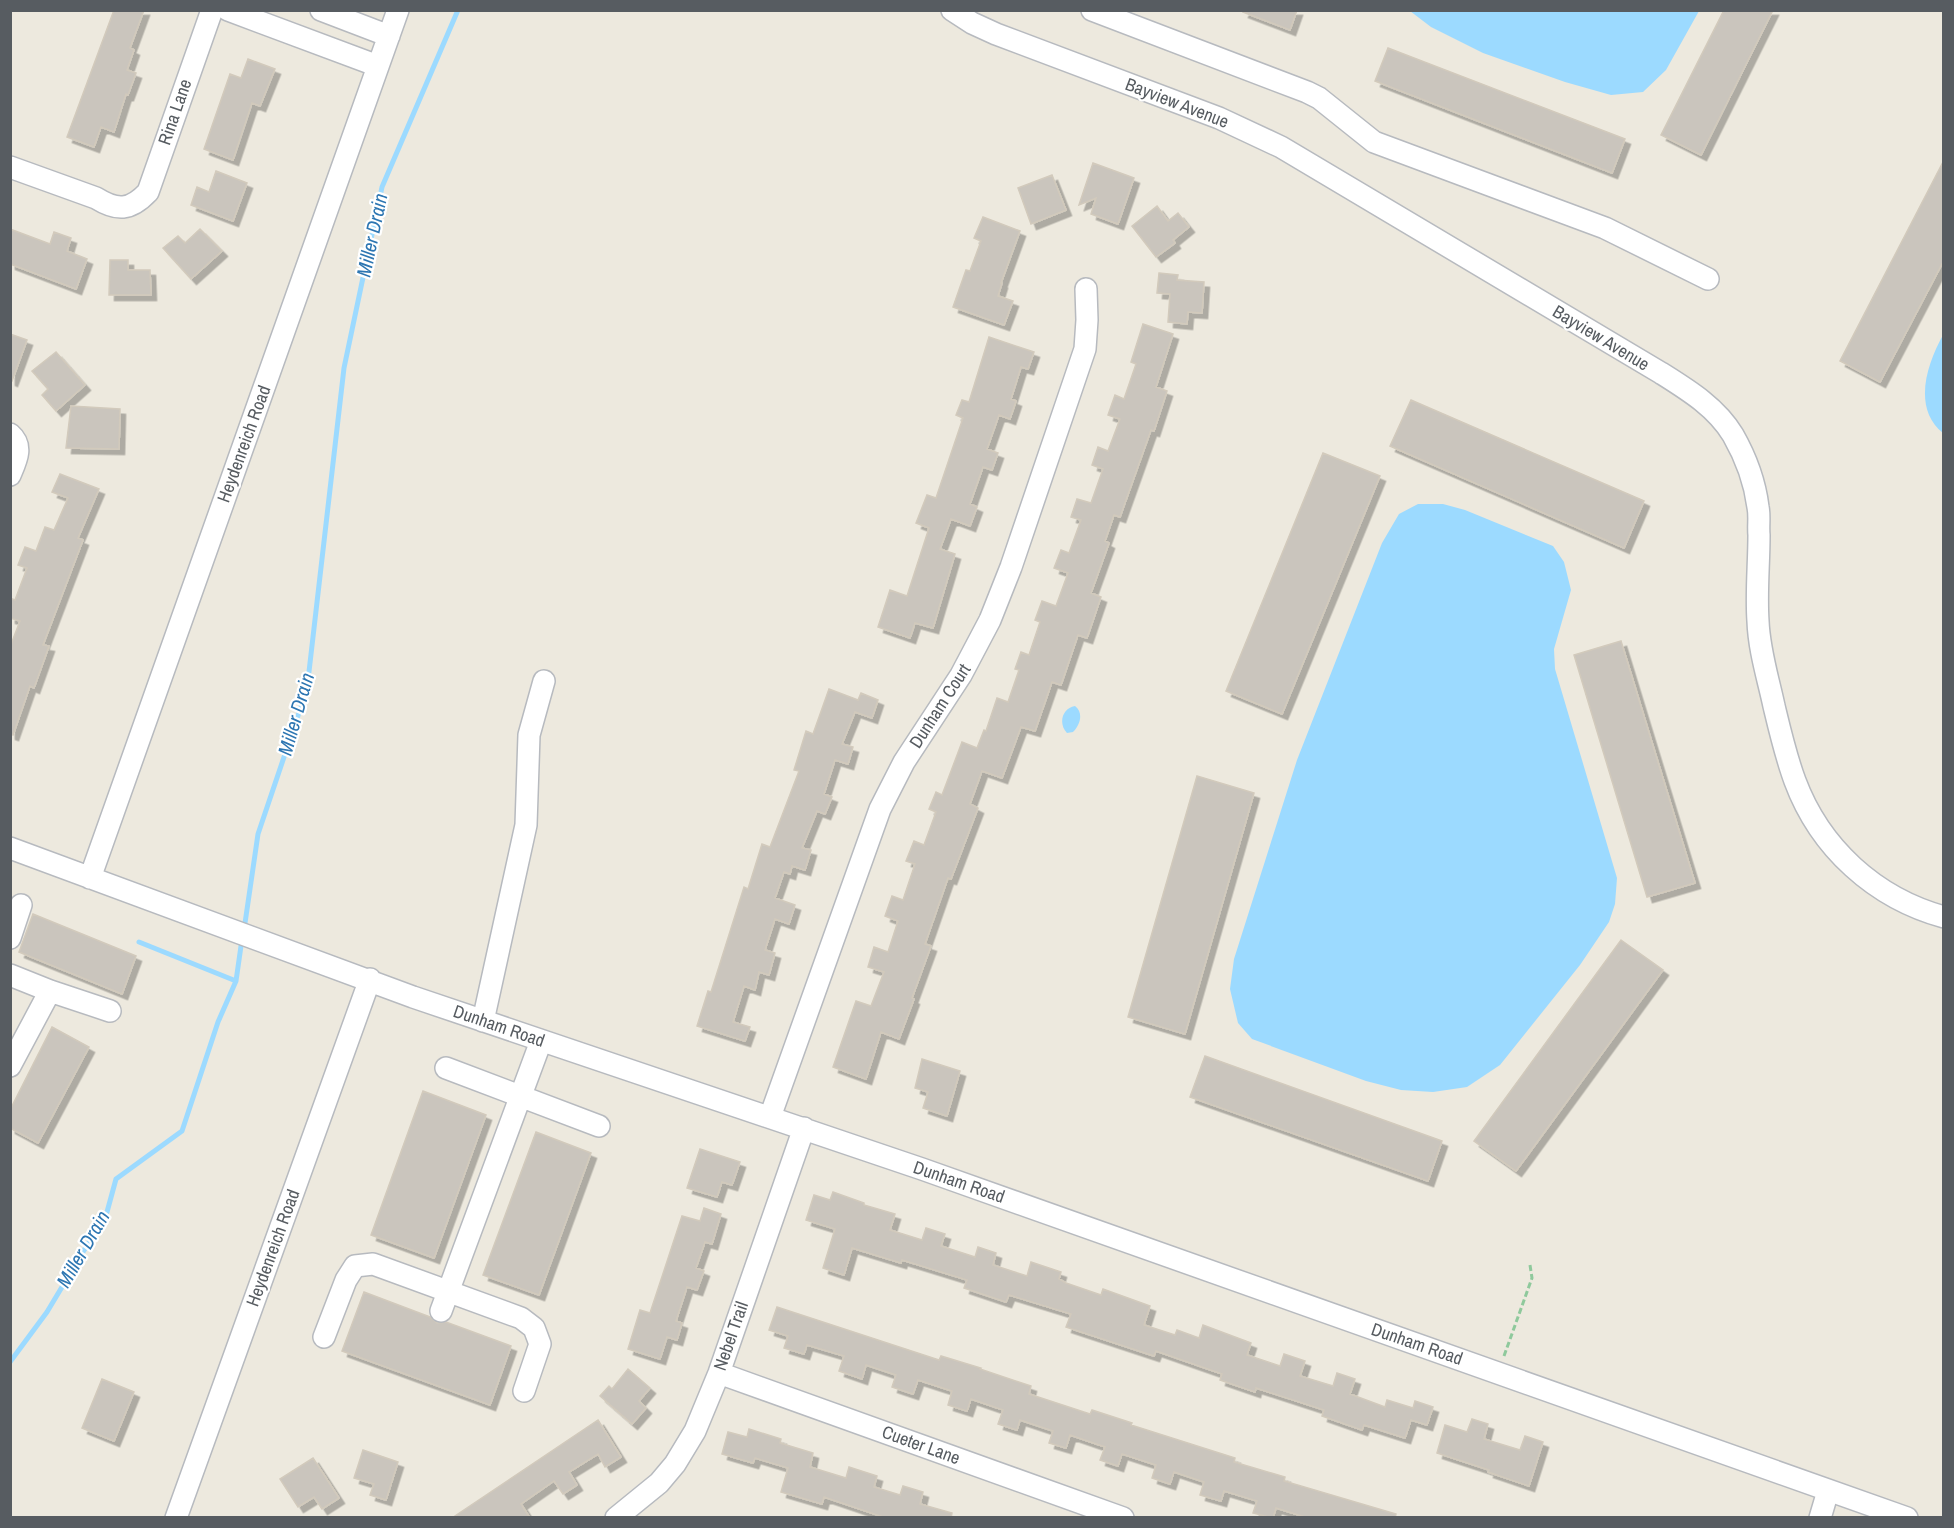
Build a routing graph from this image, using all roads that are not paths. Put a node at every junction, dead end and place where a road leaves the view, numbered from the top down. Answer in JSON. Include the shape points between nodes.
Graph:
{"nodes":[{"id":1,"x":212,"y":10,"type":"edge"},
{"id":2,"x":228,"y":10,"type":"edge"},
{"id":3,"x":321,"y":10,"type":"edge"},
{"id":4,"x":398,"y":10,"type":"edge"},
{"id":5,"x":952,"y":10,"type":"edge"},
{"id":6,"x":1092,"y":10,"type":"edge"},
{"id":7,"x":389,"y":36,"type":"junction"},
{"id":8,"x":378,"y":66,"type":"junction"},
{"id":9,"x":10,"y":168,"type":"edge"},
{"id":10,"x":1708,"y":279,"type":"dead end"},
{"id":11,"x":1086,"y":289,"type":"dead end"},
{"id":12,"x":14,"y":438,"type":"edge"},
{"id":13,"x":10,"y":475,"type":"edge"},
{"id":14,"x":544,"y":681,"type":"dead end"},
{"id":15,"x":10,"y":848,"type":"edge"},
{"id":16,"x":90,"y":878,"type":"junction"},
{"id":17,"x":21,"y":905,"type":"dead end"},
{"id":18,"x":1944,"y":917,"type":"edge"},
{"id":19,"x":10,"y":938,"type":"edge"},
{"id":20,"x":10,"y":975,"type":"edge"},
{"id":21,"x":370,"y":979,"type":"junction"},
{"id":22,"x":50,"y":991,"type":"junction"},
{"id":23,"x":110,"y":1011,"type":"dead end"},
{"id":24,"x":483,"y":1021,"type":"junction"},
{"id":25,"x":541,"y":1041,"type":"junction"},
{"id":26,"x":10,"y":1066,"type":"edge"},
{"id":27,"x":446,"y":1068,"type":"dead end"},
{"id":28,"x":520,"y":1096,"type":"junction"},
{"id":29,"x":770,"y":1117,"type":"junction"},
{"id":30,"x":599,"y":1126,"type":"dead end"},
{"id":31,"x":804,"y":1128,"type":"junction"},
{"id":32,"x":445,"y":1301,"type":"junction"},
{"id":33,"x":324,"y":1337,"type":"dead end"},
{"id":34,"x":719,"y":1373,"type":"junction"},
{"id":35,"x":524,"y":1391,"type":"dead end"},
{"id":36,"x":1828,"y":1491,"type":"junction"},
{"id":37,"x":1115,"y":1516,"type":"edge"},
{"id":38,"x":176,"y":1518,"type":"edge"},
{"id":39,"x":616,"y":1518,"type":"edge"},
{"id":40,"x":1820,"y":1518,"type":"edge"},
{"id":41,"x":1907,"y":1518,"type":"edge"}],
"edges":[{"from":1,"to":9,"type":"street","name":"Rina Lane","via":[[147,192],[140,200],[129,207],[108,206],[96,198]]},
{"from":2,"to":8,"type":"street"},
{"from":3,"to":7,"type":"street"},
{"from":4,"to":7,"type":"street","name":"Heydenreich Road"},
{"from":5,"to":18,"type":"street","name":"Bayview Avenue","via":[[996,34],[1228,122],[1281,147],[1661,373],[1716,412],[1733,435],[1755,492],[1759,510],[1760,640],[1786,754],[1803,800],[1833,846],[1878,888],[1909,905]]},
{"from":6,"to":10,"type":"street","via":[[1307,92],[1374,142],[1605,228]]},
{"from":7,"to":8,"type":"street","name":"Heydenreich Road"},
{"from":8,"to":16,"type":"street","name":"Heydenreich Road"},
{"from":11,"to":29,"type":"street","name":"Dunham Court","via":[[1085,349],[1000,596],[978,646],[914,745],[880,809]]},
{"from":12,"to":13,"type":"street","via":[[18,450]]},
{"from":14,"to":24,"type":"street","via":[[528,735],[526,825]]},
{"from":15,"to":16,"type":"street","name":"Dunham Road"},
{"from":16,"to":21,"type":"street","name":"Dunham Road"},
{"from":17,"to":19,"type":"street"},
{"from":20,"to":22,"type":"street"},
{"from":21,"to":24,"type":"street","name":"Dunham Road"},
{"from":21,"to":38,"type":"street","name":"Heydenreich Road"},
{"from":22,"to":23,"type":"street"},
{"from":22,"to":26,"type":"street"},
{"from":24,"to":25,"type":"street","name":"Dunham Road"},
{"from":25,"to":28,"type":"street"},
{"from":25,"to":29,"type":"street","name":"Dunham Road"},
{"from":27,"to":28,"type":"street"},
{"from":28,"to":30,"type":"street"},
{"from":28,"to":32,"type":"street"},
{"from":29,"to":31,"type":"street","name":"Dunham Road"},
{"from":31,"to":34,"type":"street","name":"Nebel Trail"},
{"from":31,"to":36,"type":"street","name":"Dunham Road"},
{"from":32,"to":33,"type":"street","via":[[374,1264],[355,1266]]},
{"from":32,"to":35,"type":"street","via":[[521,1318],[534,1328],[540,1344]]},
{"from":34,"to":37,"type":"street","name":"Cueter Lane"},
{"from":34,"to":39,"type":"street","name":"Nebel Trail","via":[[695,1431],[675,1464]]},
{"from":36,"to":40,"type":"street"},
{"from":36,"to":41,"type":"street","name":"Dunham Road"}]}
